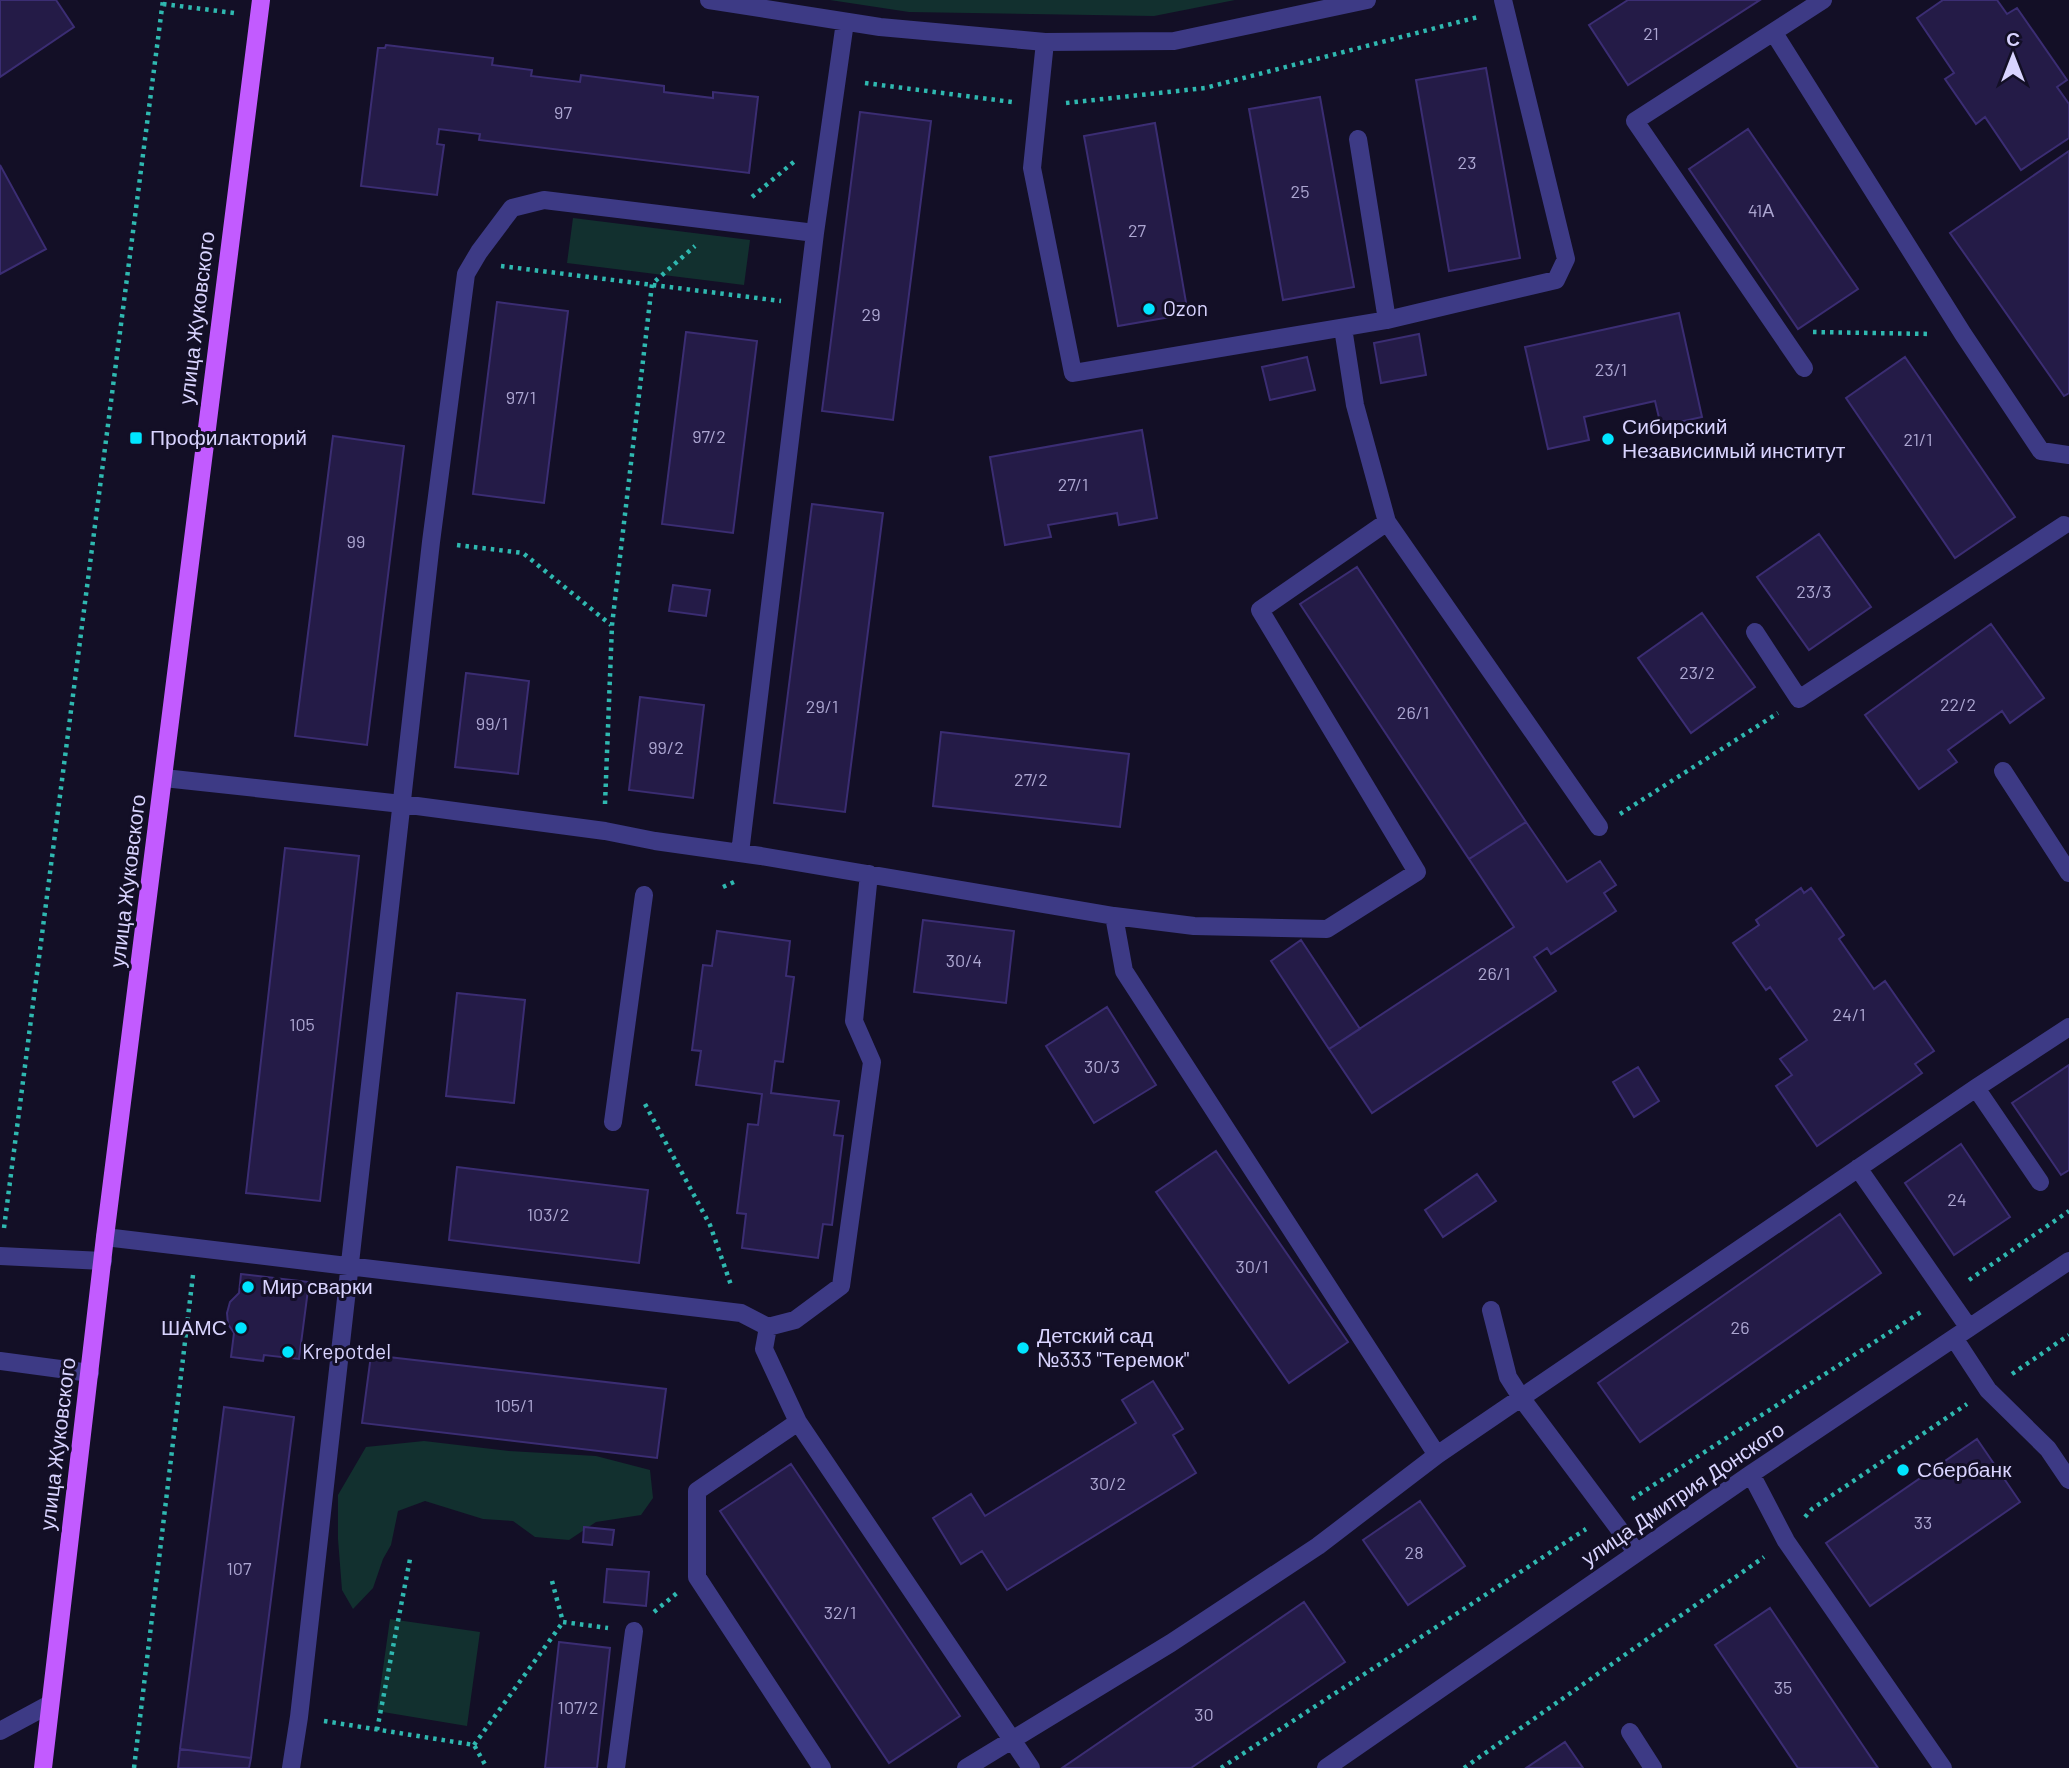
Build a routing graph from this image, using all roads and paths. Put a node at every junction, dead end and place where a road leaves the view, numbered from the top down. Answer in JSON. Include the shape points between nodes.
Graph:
{"nodes":[{"id":1,"x":709,"y":0,"type":"edge"},
{"id":2,"x":1367,"y":0,"type":"edge"},
{"id":3,"x":1823,"y":0,"type":"edge"},
{"id":4,"x":163,"y":2,"type":"edge"},
{"id":5,"x":1504,"y":5,"type":"edge"},
{"id":6,"x":260,"y":8,"type":"edge"},
{"id":7,"x":845,"y":22,"type":"junction"},
{"id":8,"x":1774,"y":33,"type":"junction"},
{"id":9,"x":1045,"y":42,"type":"junction"},
{"id":10,"x":836,"y":80,"type":"junction"},
{"id":11,"x":1038,"y":106,"type":"junction"},
{"id":12,"x":1357,"y":139,"type":"dead end"},
{"id":13,"x":815,"y":233,"type":"junction"},
{"id":14,"x":472,"y":262,"type":"junction"},
{"id":15,"x":652,"y":284,"type":"junction"},
{"id":16,"x":806,"y":305,"type":"junction"},
{"id":17,"x":1387,"y":320,"type":"junction"},
{"id":18,"x":1343,"y":328,"type":"junction"},
{"id":19,"x":1779,"y":332,"type":"junction"},
{"id":20,"x":1963,"y":334,"type":"junction"},
{"id":21,"x":1804,"y":369,"type":"dead end"},
{"id":22,"x":2069,"y":454,"type":"edge"},
{"id":23,"x":1387,"y":522,"type":"junction"},
{"id":24,"x":2064,"y":525,"type":"dead end"},
{"id":25,"x":431,"y":542,"type":"junction"},
{"id":26,"x":612,"y":625,"type":"junction"},
{"id":27,"x":1755,"y":632,"type":"dead end"},
{"id":28,"x":1799,"y":699,"type":"junction"},
{"id":29,"x":2003,"y":771,"type":"dead end"},
{"id":30,"x":164,"y":778,"type":"junction"},
{"id":31,"x":401,"y":804,"type":"junction"},
{"id":32,"x":1599,"y":827,"type":"joint"},
{"id":33,"x":604,"y":831,"type":"junction"},
{"id":34,"x":740,"y":853,"type":"junction"},
{"id":35,"x":2069,"y":873,"type":"edge"},
{"id":36,"x":869,"y":874,"type":"junction"},
{"id":37,"x":643,"y":895,"type":"dead end"},
{"id":38,"x":1114,"y":916,"type":"junction"},
{"id":39,"x":2069,"y":1027,"type":"edge"},
{"id":40,"x":622,"y":1060,"type":"junction"},
{"id":41,"x":1976,"y":1088,"type":"junction"},
{"id":42,"x":613,"y":1122,"type":"dead end"},
{"id":43,"x":1858,"y":1168,"type":"junction"},
{"id":44,"x":2040,"y":1182,"type":"dead end"},
{"id":45,"x":2069,"y":1211,"type":"edge"},
{"id":46,"x":104,"y":1237,"type":"junction"},
{"id":47,"x":196,"y":1250,"type":"junction"},
{"id":48,"x":0,"y":1256,"type":"edge"},
{"id":49,"x":103,"y":1261,"type":"junction"},
{"id":50,"x":2069,"y":1261,"type":"edge"},
{"id":51,"x":348,"y":1266,"type":"junction"},
{"id":52,"x":1945,"y":1296,"type":"junction"},
{"id":53,"x":1491,"y":1310,"type":"dead end"},
{"id":54,"x":741,"y":1313,"type":"junction"},
{"id":55,"x":768,"y":1328,"type":"junction"},
{"id":56,"x":1961,"y":1333,"type":"junction"},
{"id":57,"x":0,"y":1361,"type":"edge"},
{"id":58,"x":90,"y":1373,"type":"junction"},
{"id":59,"x":1522,"y":1399,"type":"junction"},
{"id":60,"x":797,"y":1422,"type":"junction"},
{"id":61,"x":1437,"y":1455,"type":"junction"},
{"id":62,"x":1751,"y":1474,"type":"junction"},
{"id":63,"x":2069,"y":1480,"type":"edge"},
{"id":64,"x":1608,"y":1514,"type":"junction"},
{"id":65,"x":1637,"y":1553,"type":"junction"},
{"id":66,"x":410,"y":1559,"type":"dead end"},
{"id":67,"x":697,"y":1577,"type":"junction"},
{"id":68,"x":552,"y":1581,"type":"dead end"},
{"id":69,"x":563,"y":1622,"type":"junction"},
{"id":70,"x":634,"y":1631,"type":"junction"},
{"id":71,"x":50,"y":1704,"type":"junction"},
{"id":72,"x":299,"y":1717,"type":"junction"},
{"id":73,"x":377,"y":1730,"type":"junction"},
{"id":74,"x":0,"y":1731,"type":"edge"},
{"id":75,"x":1630,"y":1732,"type":"dead end"},
{"id":76,"x":1012,"y":1740,"type":"junction"},
{"id":77,"x":474,"y":1745,"type":"junction"},
{"id":78,"x":43,"y":1768,"type":"edge"},
{"id":79,"x":134,"y":1768,"type":"edge"},
{"id":80,"x":291,"y":1768,"type":"edge"},
{"id":81,"x":487,"y":1768,"type":"edge"},
{"id":82,"x":616,"y":1768,"type":"edge"},
{"id":83,"x":822,"y":1768,"type":"edge"},
{"id":84,"x":966,"y":1768,"type":"edge"},
{"id":85,"x":1031,"y":1768,"type":"edge"},
{"id":86,"x":1221,"y":1768,"type":"edge"},
{"id":87,"x":1326,"y":1768,"type":"edge"},
{"id":88,"x":1653,"y":1768,"type":"edge"},
{"id":89,"x":1943,"y":1768,"type":"edge"}],
"edges":[{"from":1,"to":7,"type":"street"},
{"from":2,"to":9,"type":"street","via":[[1174,41]]},
{"from":3,"to":8,"type":"street"},
{"from":4,"to":6,"type":"path"},
{"from":4,"to":48,"type":"path"},
{"from":5,"to":11,"type":"path","via":[[1205,88]]},
{"from":5,"to":17,"type":"street","via":[[1566,259],[1556,280]]},
{"from":6,"to":30,"type":"main road","name":"улица Жуковского"},
{"from":7,"to":9,"type":"street"},
{"from":7,"to":10,"type":"street"},
{"from":8,"to":19,"type":"street","via":[[1635,121]]},
{"from":8,"to":20,"type":"street"},
{"from":9,"to":11,"type":"street"},
{"from":10,"to":11,"type":"path"},
{"from":10,"to":13,"type":"street"},
{"from":11,"to":18,"type":"street","via":[[1032,168],[1073,373]]},
{"from":12,"to":17,"type":"street"},
{"from":13,"to":14,"type":"street","via":[[544,200],[512,208]]},
{"from":13,"to":16,"type":"street"},
{"from":14,"to":15,"type":"path"},
{"from":14,"to":25,"type":"street","via":[[466,274]]},
{"from":15,"to":16,"type":"path"},
{"from":15,"to":26,"type":"path"},
{"from":16,"to":34,"type":"street"},
{"from":17,"to":18,"type":"street"},
{"from":18,"to":23,"type":"street","via":[[1355,405]]},
{"from":19,"to":20,"type":"path"},
{"from":19,"to":21,"type":"street"},
{"from":20,"to":22,"type":"street","via":[[2041,451]]},
{"from":23,"to":32,"type":"street"},
{"from":23,"to":38,"type":"street","via":[[1260,610],[1417,872],[1327,929],[1194,926]]},
{"from":24,"to":28,"type":"street"},
{"from":25,"to":26,"type":"path","via":[[523,553]]},
{"from":25,"to":31,"type":"street"},
{"from":26,"to":33,"type":"path"},
{"from":27,"to":28,"type":"street"},
{"from":28,"to":32,"type":"path"},
{"from":29,"to":35,"type":"street"},
{"from":30,"to":31,"type":"street"},
{"from":30,"to":46,"type":"main road","name":"улица Жуковского"},
{"from":31,"to":33,"type":"street"},
{"from":31,"to":51,"type":"street"},
{"from":33,"to":34,"type":"street"},
{"from":34,"to":36,"type":"street"},
{"from":36,"to":38,"type":"street"},
{"from":36,"to":55,"type":"street","via":[[854,1021],[872,1062],[841,1286],[795,1320]]},
{"from":37,"to":40,"type":"street"},
{"from":38,"to":61,"type":"street","via":[[1124,971]]},
{"from":39,"to":41,"type":"street"},
{"from":40,"to":42,"type":"street"},
{"from":40,"to":54,"type":"path","via":[[710,1226]]},
{"from":41,"to":43,"type":"street"},
{"from":41,"to":44,"type":"street"},
{"from":43,"to":52,"type":"street"},
{"from":43,"to":59,"type":"street"},
{"from":45,"to":52,"type":"path"},
{"from":46,"to":47,"type":"street"},
{"from":46,"to":49,"type":"main road","name":"улица Жуковского"},
{"from":47,"to":51,"type":"street"},
{"from":47,"to":79,"type":"path"},
{"from":48,"to":49,"type":"street"},
{"from":49,"to":58,"type":"main road","name":"улица Жуковского"},
{"from":50,"to":56,"type":"street","name":"улица Дмитрия Донского"},
{"from":51,"to":54,"type":"street"},
{"from":51,"to":72,"type":"street"},
{"from":52,"to":56,"type":"street"},
{"from":52,"to":64,"type":"path"},
{"from":53,"to":59,"type":"street","via":[[1508,1377]]},
{"from":54,"to":55,"type":"street"},
{"from":55,"to":60,"type":"street","via":[[764,1349]]},
{"from":56,"to":62,"type":"street","name":"улица Дмитрия Донского"},
{"from":56,"to":63,"type":"street","via":[[1988,1390],[2048,1449]]},
{"from":57,"to":58,"type":"street"},
{"from":58,"to":71,"type":"main road","name":"улица Жуковского"},
{"from":59,"to":61,"type":"street"},
{"from":59,"to":64,"type":"street"},
{"from":60,"to":67,"type":"street","via":[[698,1491]]},
{"from":60,"to":76,"type":"street"},
{"from":61,"to":76,"type":"street","via":[[1307,1554]]},
{"from":62,"to":65,"type":"street","name":"улица Дмитрия Донского"},
{"from":62,"to":89,"type":"street","via":[[1786,1541]]},
{"from":64,"to":65,"type":"street"},
{"from":64,"to":86,"type":"path"},
{"from":65,"to":87,"type":"street","name":"улица Дмитрия Донского"},
{"from":66,"to":73,"type":"path"},
{"from":67,"to":70,"type":"path"},
{"from":67,"to":83,"type":"street"},
{"from":68,"to":69,"type":"path"},
{"from":69,"to":70,"type":"path"},
{"from":69,"to":77,"type":"path"},
{"from":70,"to":82,"type":"street"},
{"from":71,"to":74,"type":"street"},
{"from":71,"to":78,"type":"main road","name":"улица Жуковского"},
{"from":72,"to":73,"type":"path"},
{"from":72,"to":80,"type":"street"},
{"from":73,"to":77,"type":"path"},
{"from":75,"to":88,"type":"street"},
{"from":76,"to":84,"type":"street"},
{"from":76,"to":85,"type":"street"},
{"from":77,"to":81,"type":"path"}]}
